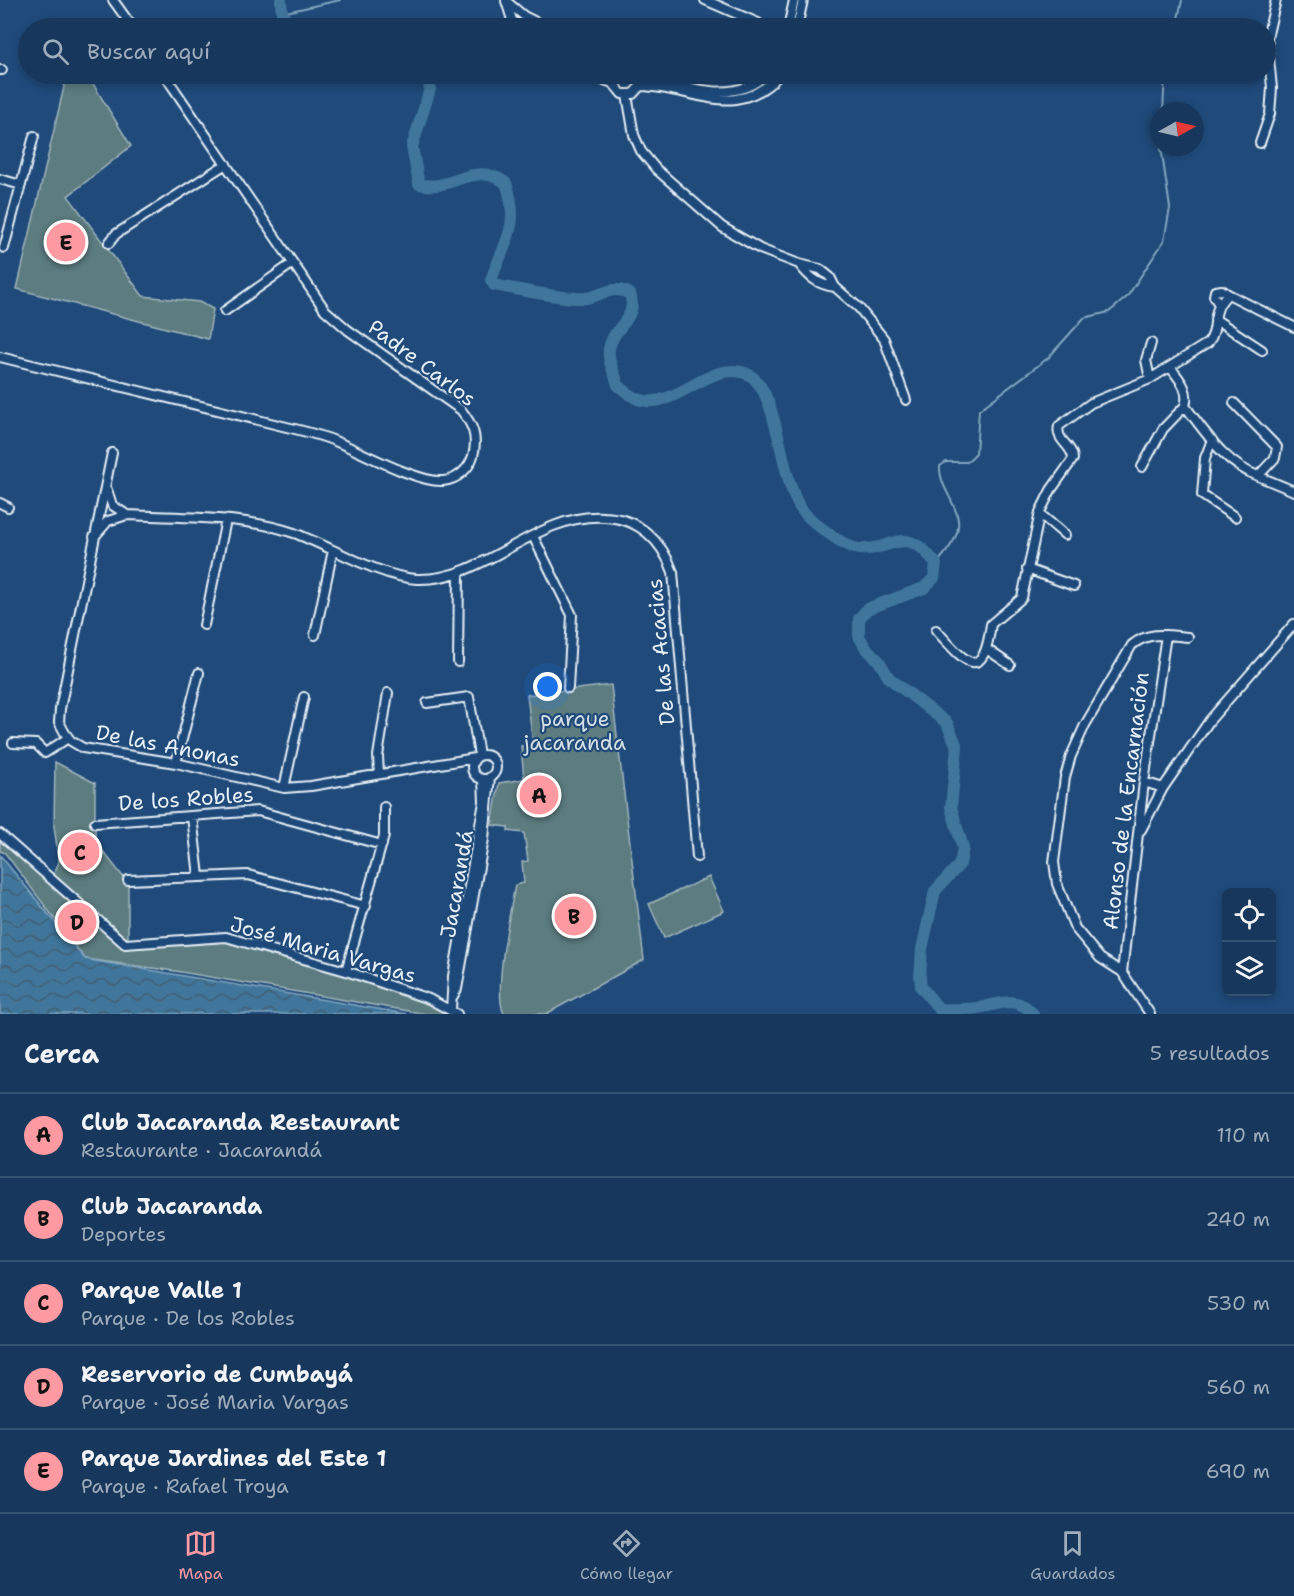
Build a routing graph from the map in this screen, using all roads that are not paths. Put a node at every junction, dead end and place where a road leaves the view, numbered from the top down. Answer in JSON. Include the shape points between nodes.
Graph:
{"nodes":[{"id":1,"x":113,"y":0,"type":"edge"},
{"id":2,"x":506,"y":0,"type":"edge"},
{"id":3,"x":705,"y":0,"type":"edge"},
{"id":4,"x":794,"y":0,"type":"edge"},
{"id":5,"x":803,"y":0,"type":"edge"},
{"id":6,"x":1275,"y":0,"type":"edge"},
{"id":7,"x":126,"y":18,"type":"edge"},
{"id":8,"x":511,"y":18,"type":"edge"},
{"id":9,"x":528,"y":18,"type":"edge"},
{"id":10,"x":746,"y":18,"type":"edge"},
{"id":11,"x":790,"y":18,"type":"edge"},
{"id":12,"x":799,"y":18,"type":"edge"},
{"id":13,"x":1271,"y":18,"type":"edge"},
{"id":14,"x":171,"y":84,"type":"edge"},
{"id":15,"x":614,"y":84,"type":"edge"},
{"id":16,"x":682,"y":84,"type":"edge"},
{"id":17,"x":752,"y":84,"type":"edge"},
{"id":18,"x":768,"y":84,"type":"edge"},
{"id":19,"x":1271,"y":84,"type":"edge"},
{"id":20,"x":642,"y":87,"type":"joint"},
{"id":21,"x":627,"y":95,"type":"junction"},
{"id":22,"x":34,"y":136,"type":"dead end"},
{"id":23,"x":1260,"y":143,"type":"dead end"},
{"id":24,"x":226,"y":164,"type":"junction"},
{"id":25,"x":0,"y":179,"type":"edge"},
{"id":26,"x":21,"y":185,"type":"junction"},
{"id":27,"x":109,"y":243,"type":"dead end"},
{"id":28,"x":4,"y":248,"type":"dead end"},
{"id":29,"x":293,"y":263,"type":"junction"},
{"id":30,"x":799,"y":264,"type":"junction"},
{"id":31,"x":834,"y":287,"type":"junction"},
{"id":32,"x":225,"y":311,"type":"dead end"},
{"id":33,"x":1215,"y":319,"type":"junction"},
{"id":34,"x":1294,"y":327,"type":"edge"},
{"id":35,"x":1151,"y":343,"type":"dead end"},
{"id":36,"x":1262,"y":350,"type":"dead end"},
{"id":37,"x":0,"y":357,"type":"edge"},
{"id":38,"x":1170,"y":367,"type":"junction"},
{"id":39,"x":1150,"y":379,"type":"junction"},
{"id":40,"x":906,"y":400,"type":"dead end"},
{"id":41,"x":1234,"y":403,"type":"dead end"},
{"id":42,"x":1185,"y":406,"type":"junction"},
{"id":43,"x":1212,"y":440,"type":"junction"},
{"id":44,"x":112,"y":453,"type":"dead end"},
{"id":45,"x":1142,"y":467,"type":"dead end"},
{"id":46,"x":1258,"y":476,"type":"junction"},
{"id":47,"x":106,"y":487,"type":"junction"},
{"id":48,"x":1294,"y":491,"type":"edge"},
{"id":49,"x":1040,"y":514,"type":"junction"},
{"id":50,"x":127,"y":515,"type":"junction"},
{"id":51,"x":1235,"y":518,"type":"dead end"},
{"id":52,"x":225,"y":520,"type":"junction"},
{"id":53,"x":1065,"y":535,"type":"dead end"},
{"id":54,"x":533,"y":536,"type":"junction"},
{"id":55,"x":94,"y":537,"type":"junction"},
{"id":56,"x":333,"y":550,"type":"junction"},
{"id":57,"x":1027,"y":569,"type":"junction"},
{"id":58,"x":459,"y":574,"type":"junction"},
{"id":59,"x":1074,"y":586,"type":"dead end"},
{"id":60,"x":1294,"y":624,"type":"edge"},
{"id":61,"x":204,"y":625,"type":"dead end"},
{"id":62,"x":936,"y":630,"type":"dead end"},
{"id":63,"x":315,"y":635,"type":"dead end"},
{"id":64,"x":1166,"y":635,"type":"junction"},
{"id":65,"x":1188,"y":637,"type":"dead end"},
{"id":66,"x":988,"y":650,"type":"junction"},
{"id":67,"x":458,"y":662,"type":"dead end"},
{"id":68,"x":1010,"y":665,"type":"dead end"},
{"id":69,"x":198,"y":673,"type":"dead end"},
{"id":70,"x":568,"y":688,"type":"dead end"},
{"id":71,"x":388,"y":693,"type":"dead end"},
{"id":72,"x":304,"y":697,"type":"dead end"},
{"id":73,"x":426,"y":703,"type":"dead end"},
{"id":74,"x":68,"y":738,"type":"junction"},
{"id":75,"x":13,"y":743,"type":"dead end"},
{"id":76,"x":477,"y":757,"type":"junction"},
{"id":77,"x":447,"y":762,"type":"junction"},
{"id":78,"x":176,"y":763,"type":"junction"},
{"id":79,"x":472,"y":769,"type":"junction"},
{"id":80,"x":380,"y":774,"type":"junction"},
{"id":81,"x":487,"y":778,"type":"junction"},
{"id":82,"x":1144,"y":782,"type":"junction"},
{"id":83,"x":284,"y":788,"type":"junction"},
{"id":84,"x":1163,"y":788,"type":"junction"},
{"id":85,"x":384,"y":807,"type":"dead end"},
{"id":86,"x":192,"y":817,"type":"junction"},
{"id":87,"x":95,"y":823,"type":"dead end"},
{"id":88,"x":0,"y":834,"type":"edge"},
{"id":89,"x":1138,"y":834,"type":"junction"},
{"id":90,"x":382,"y":844,"type":"junction"},
{"id":91,"x":697,"y":857,"type":"dead end"},
{"id":92,"x":199,"y":876,"type":"junction"},
{"id":93,"x":128,"y":880,"type":"dead end"},
{"id":94,"x":366,"y":906,"type":"junction"},
{"id":95,"x":346,"y":971,"type":"junction"},
{"id":96,"x":1122,"y":972,"type":"junction"},
{"id":97,"x":454,"y":1012,"type":"edge"},
{"id":98,"x":1150,"y":1014,"type":"edge"}],
"edges":[{"from":1,"to":7,"type":"street"},
{"from":2,"to":8,"type":"street"},
{"from":2,"to":9,"type":"street"},
{"from":3,"to":10,"type":"street"},
{"from":4,"to":11,"type":"street"},
{"from":5,"to":12,"type":"street"},
{"from":6,"to":13,"type":"street"},
{"from":14,"to":24,"type":"street","name":"Padre Carlos"},
{"from":15,"to":21,"type":"street"},
{"from":16,"to":17,"type":"street","via":[[714,92],[734,92]]},
{"from":18,"to":20,"type":"street","via":[[757,94],[728,101]]},
{"from":19,"to":23,"type":"street","via":[[1270,114]]},
{"from":20,"to":21,"type":"street"},
{"from":21,"to":30,"type":"street","via":[[634,135],[656,169],[722,226],[760,249]]},
{"from":22,"to":26,"type":"street"},
{"from":24,"to":27,"type":"street","via":[[116,234]]},
{"from":24,"to":29,"type":"street","name":"Padre Carlos"},
{"from":25,"to":26,"type":"street"},
{"from":26,"to":28,"type":"street"},
{"from":29,"to":32,"type":"street"},
{"from":29,"to":37,"type":"street","name":"Padre Carlos","via":[[332,318],[461,410],[471,422],[476,443],[472,459],[455,478],[441,481],[424,477],[299,430]]},
{"from":30,"to":31,"type":"street","via":[[810,278]]},
{"from":30,"to":31,"type":"street","via":[[820,268]]},
{"from":31,"to":40,"type":"street","via":[[859,308],[884,339]]},
{"from":33,"to":34,"type":"street","via":[[1218,303],[1228,294]]},
{"from":33,"to":36,"type":"street"},
{"from":33,"to":38,"type":"street","via":[[1208,343]]},
{"from":35,"to":39,"type":"street","via":[[1146,360]]},
{"from":38,"to":39,"type":"street"},
{"from":38,"to":42,"type":"street","via":[[1186,389]]},
{"from":39,"to":49,"type":"street","via":[[1090,403],[1059,426],[1060,438],[1072,450],[1073,459]]},
{"from":41,"to":46,"type":"street","via":[[1277,447],[1275,458]]},
{"from":42,"to":43,"type":"street"},
{"from":42,"to":45,"type":"street","via":[[1163,429]]},
{"from":43,"to":46,"type":"street","via":[[1238,467]]},
{"from":43,"to":51,"type":"street","via":[[1205,458],[1202,495]]},
{"from":44,"to":47,"type":"street","name":"De las Anonas"},
{"from":46,"to":48,"type":"street"},
{"from":47,"to":50,"type":"street","via":[[112,505]]},
{"from":47,"to":55,"type":"street","name":"De las Anonas"},
{"from":49,"to":53,"type":"street"},
{"from":49,"to":57,"type":"street"},
{"from":50,"to":52,"type":"street","name":"De las Acacias"},
{"from":50,"to":55,"type":"street","via":[[108,521]]},
{"from":52,"to":56,"type":"street","name":"De las Acacias","via":[[294,533]]},
{"from":52,"to":61,"type":"street"},
{"from":54,"to":58,"type":"street","name":"De las Acacias"},
{"from":54,"to":70,"type":"street","via":[[572,615]]},
{"from":54,"to":91,"type":"street","name":"De las Acacias","via":[[578,516],[608,517],[636,524],[666,554],[673,572]]},
{"from":55,"to":74,"type":"street","name":"De las Anonas","via":[[60,709],[59,722]]},
{"from":56,"to":58,"type":"street","name":"De las Acacias","via":[[408,578]]},
{"from":56,"to":63,"type":"street"},
{"from":57,"to":59,"type":"street"},
{"from":57,"to":66,"type":"street","via":[[1022,598],[991,624]]},
{"from":58,"to":67,"type":"street"},
{"from":60,"to":84,"type":"street","via":[[1210,720]]},
{"from":62,"to":66,"type":"street","via":[[966,662],[976,662]]},
{"from":64,"to":65,"type":"street"},
{"from":64,"to":82,"type":"street","name":"Alonso de la Encarnación"},
{"from":64,"to":96,"type":"street","via":[[1141,637],[1132,645],[1085,725],[1065,777],[1054,862],[1057,884],[1075,928],[1100,958]]},
{"from":66,"to":68,"type":"street"},
{"from":69,"to":78,"type":"street"},
{"from":71,"to":80,"type":"street","via":[[378,756]]},
{"from":72,"to":83,"type":"street"},
{"from":73,"to":76,"type":"street","via":[[469,697]]},
{"from":74,"to":75,"type":"street","via":[[45,753],[36,744]]},
{"from":74,"to":78,"type":"street","name":"De las Anonas","via":[[83,748]]},
{"from":76,"to":77,"type":"street","name":"De las Anonas"},
{"from":76,"to":79,"type":"street"},
{"from":76,"to":81,"type":"street","via":[[488,756],[495,763],[496,768]]},
{"from":77,"to":79,"type":"street"},
{"from":77,"to":80,"type":"street","name":"De las Anonas"},
{"from":78,"to":83,"type":"street","name":"De las Anonas"},
{"from":79,"to":81,"type":"street","via":[[476,776]]},
{"from":80,"to":83,"type":"street","name":"De las Anonas"},
{"from":81,"to":97,"type":"street","name":"Jacarandá","via":[[484,839],[453,996]]},
{"from":82,"to":84,"type":"street"},
{"from":82,"to":89,"type":"street","name":"Alonso de la Encarnación"},
{"from":84,"to":89,"type":"street"},
{"from":85,"to":90,"type":"street"},
{"from":86,"to":87,"type":"street","name":"De los Robles"},
{"from":86,"to":90,"type":"street","name":"De los Robles","via":[[264,811]]},
{"from":86,"to":92,"type":"street"},
{"from":88,"to":95,"type":"street","name":"José Maria Vargas","via":[[125,944],[226,938]]},
{"from":89,"to":96,"type":"street","name":"Alonso de la Encarnación"},
{"from":90,"to":94,"type":"street"},
{"from":92,"to":93,"type":"street"},
{"from":92,"to":94,"type":"street","via":[[248,875]]},
{"from":94,"to":95,"type":"street"},
{"from":95,"to":97,"type":"street","name":"José Maria Vargas","via":[[429,999]]},
{"from":96,"to":98,"type":"street"}]}
